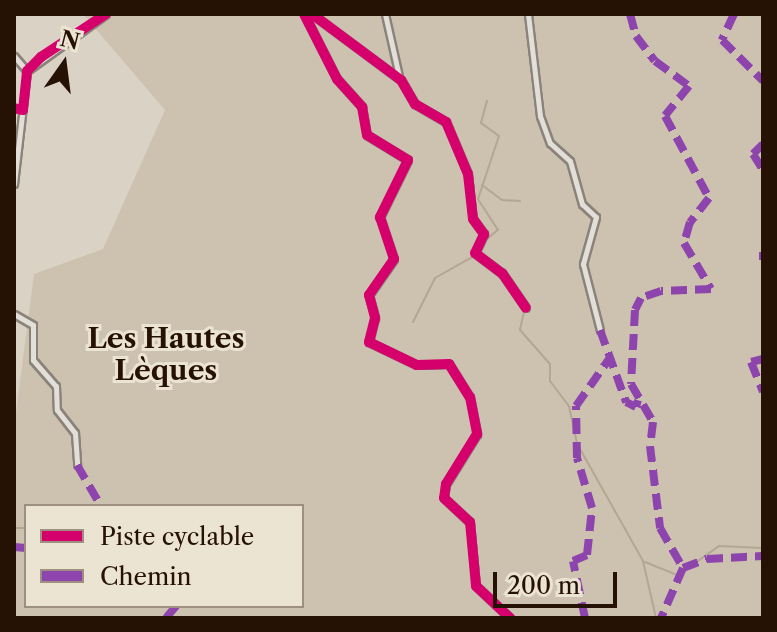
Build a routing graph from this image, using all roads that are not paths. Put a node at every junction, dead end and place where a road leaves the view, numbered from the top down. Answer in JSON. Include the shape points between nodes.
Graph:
{"nodes":[{"id":1,"x":106,"y":14,"type":"edge"},
{"id":2,"x":304,"y":14,"type":"edge"},
{"id":3,"x":312,"y":14,"type":"edge"},
{"id":4,"x":385,"y":14,"type":"edge"},
{"id":5,"x":528,"y":14,"type":"edge"},
{"id":6,"x":14,"y":56,"type":"edge"},
{"id":7,"x":27,"y":71,"type":"junction"},
{"id":8,"x":401,"y":80,"type":"junction"},
{"id":9,"x":14,"y":108,"type":"edge"},
{"id":10,"x":23,"y":110,"type":"junction"},
{"id":11,"x":14,"y":184,"type":"edge"},
{"id":12,"x":526,"y":308,"type":"dead end"},
{"id":13,"x":14,"y":314,"type":"edge"},
{"id":14,"x":600,"y":330,"type":"dead end"},
{"id":15,"x":77,"y":465,"type":"dead end"},
{"id":16,"x":510,"y":618,"type":"edge"}],
"edges":[{"from":1,"to":7,"type":"street"},
{"from":2,"to":16,"type":"street","via":[[337,79],[362,107],[367,135],[407,157],[380,217],[394,259],[369,295],[375,318],[369,342],[413,364],[449,364],[470,397],[477,434],[446,484],[444,498],[470,522],[476,586]]},
{"from":3,"to":8,"type":"street"},
{"from":4,"to":8,"type":"street"},
{"from":5,"to":14,"type":"street","via":[[540,116],[550,143],[570,161],[582,204],[596,217],[583,264]]},
{"from":6,"to":7,"type":"street"},
{"from":7,"to":10,"type":"street"},
{"from":8,"to":12,"type":"street","via":[[415,104],[432,109],[450,128],[468,174],[473,219],[484,234],[475,253],[502,273]]},
{"from":9,"to":10,"type":"street"},
{"from":10,"to":11,"type":"street"},
{"from":13,"to":15,"type":"street","via":[[31,321],[33,360],[56,386],[57,410],[75,433]]}]}
